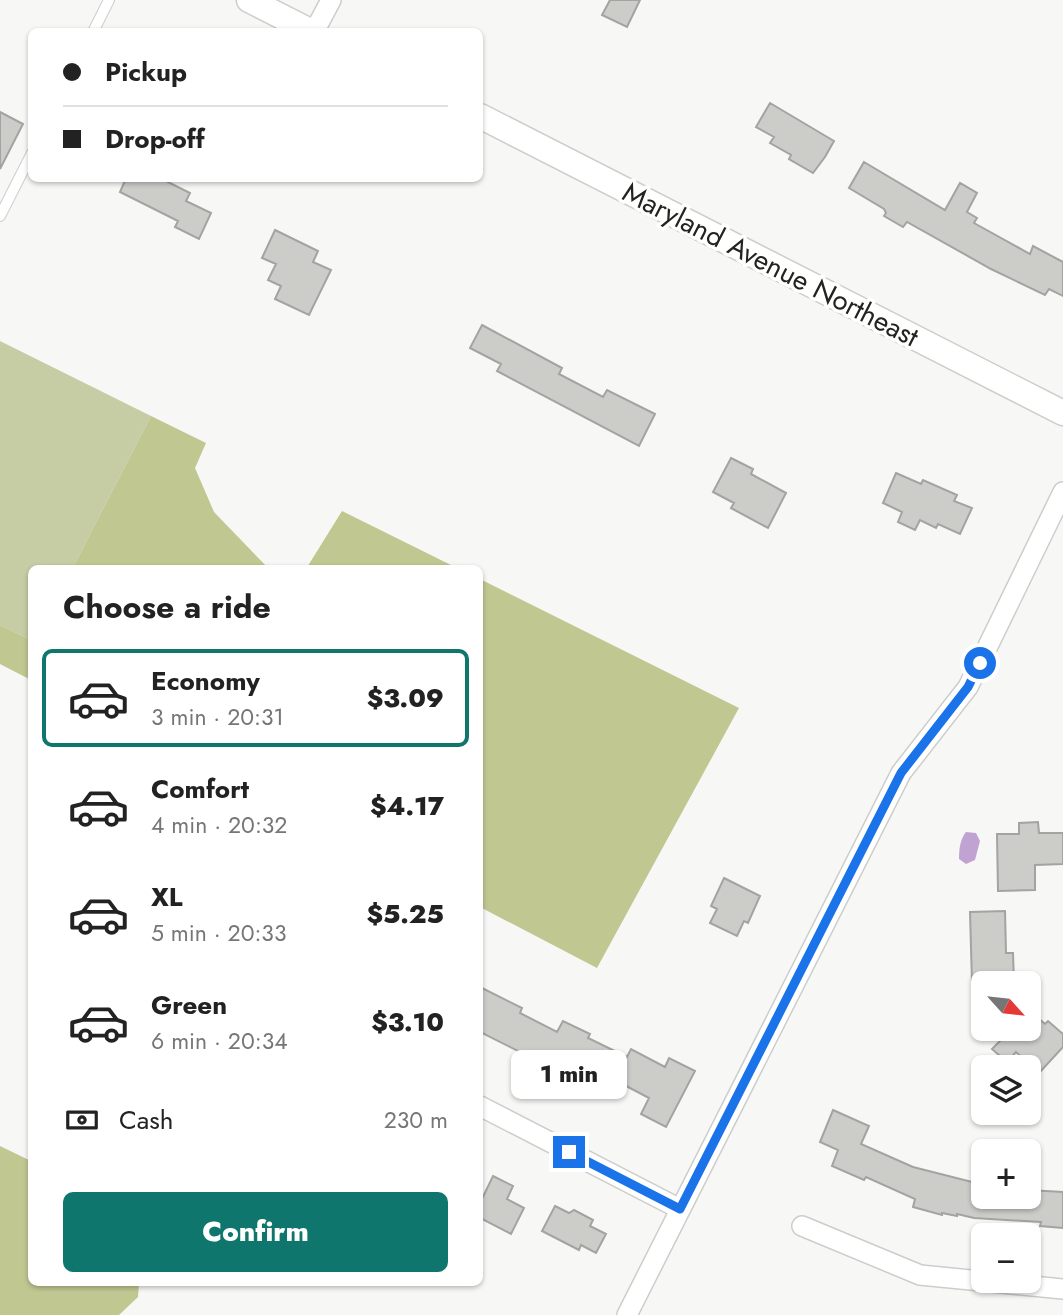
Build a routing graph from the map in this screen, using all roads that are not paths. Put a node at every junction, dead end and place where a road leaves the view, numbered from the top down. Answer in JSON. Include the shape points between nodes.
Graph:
{"nodes":[{"id":1,"x":109,"y":0,"type":"edge"},
{"id":2,"x":249,"y":0,"type":"edge"},
{"id":3,"x":331,"y":0,"type":"edge"},
{"id":4,"x":95,"y":28,"type":"edge"},
{"id":5,"x":305,"y":28,"type":"edge"},
{"id":6,"x":315,"y":28,"type":"edge"},
{"id":7,"x":483,"y":118,"type":"edge"},
{"id":8,"x":28,"y":161,"type":"edge"},
{"id":9,"x":0,"y":216,"type":"edge"},
{"id":10,"x":1063,"y":413,"type":"edge"},
{"id":11,"x":1063,"y":492,"type":"edge"},
{"id":12,"x":483,"y":1108,"type":"edge"},
{"id":13,"x":680,"y":1209,"type":"junction"},
{"id":14,"x":802,"y":1226,"type":"dead end"},
{"id":15,"x":1063,"y":1289,"type":"edge"},
{"id":16,"x":627,"y":1315,"type":"edge"}],
"edges":[{"from":1,"to":4,"type":"lane"},
{"from":2,"to":5,"type":"street"},
{"from":3,"to":6,"type":"street"},
{"from":7,"to":10,"type":"street","name":"Maryland Avenue Northeast"},
{"from":8,"to":9,"type":"lane"},
{"from":11,"to":13,"type":"street","via":[[968,687],[901,773]]},
{"from":12,"to":13,"type":"street"},
{"from":13,"to":16,"type":"street"},
{"from":14,"to":15,"type":"street","via":[[920,1275]]}]}
